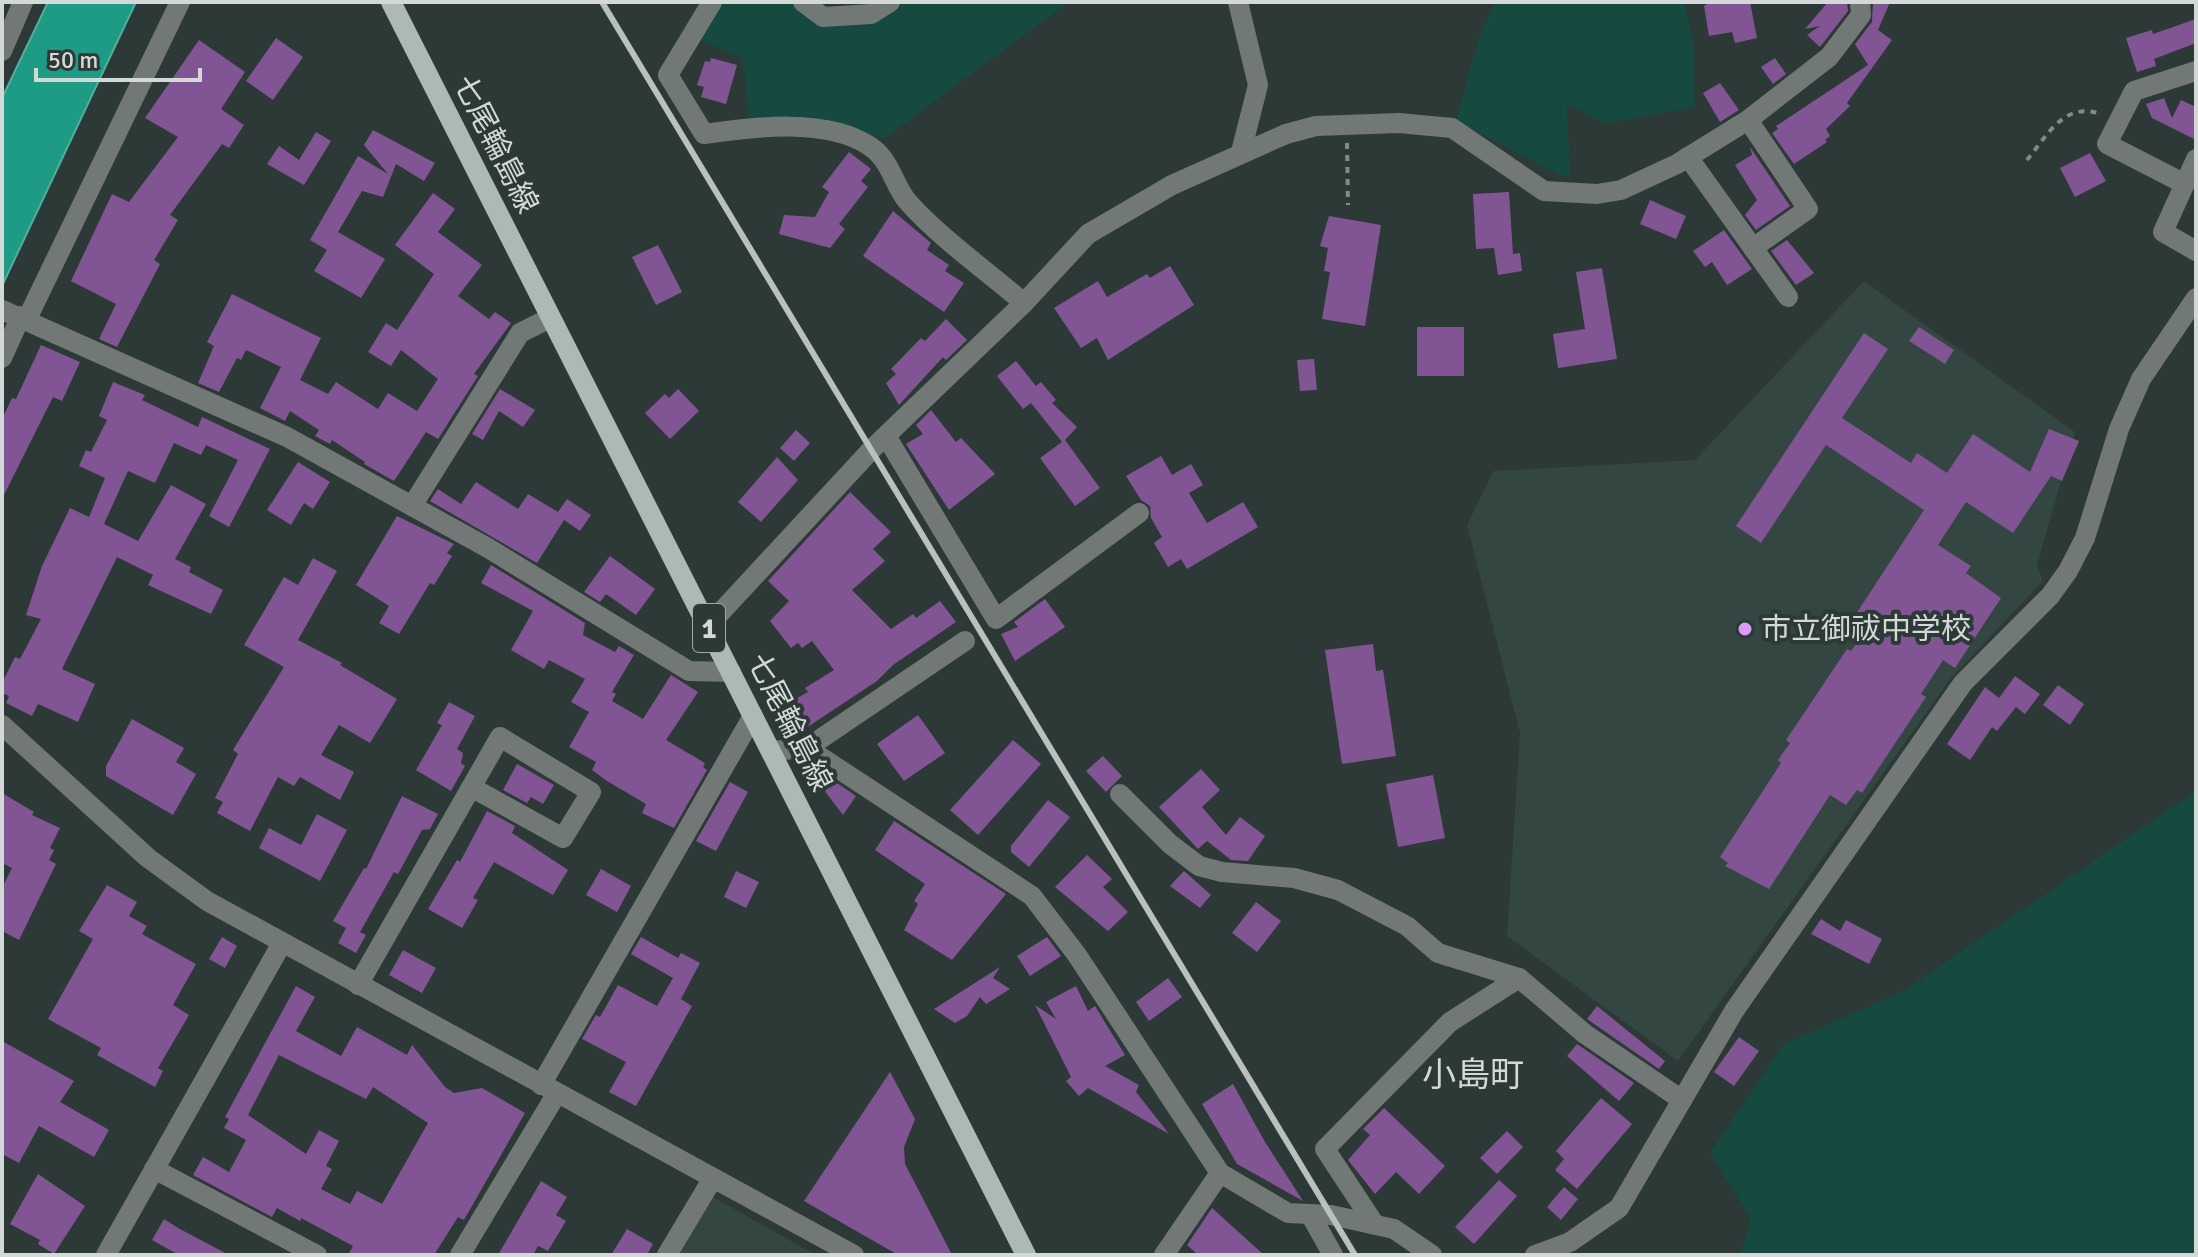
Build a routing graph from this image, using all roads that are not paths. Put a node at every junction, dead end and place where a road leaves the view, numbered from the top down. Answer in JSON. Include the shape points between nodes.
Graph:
{"nodes":[{"id":1,"x":23,"y":2,"type":"edge"},
{"id":2,"x":180,"y":2,"type":"edge"},
{"id":3,"x":391,"y":2,"type":"edge"},
{"id":4,"x":712,"y":2,"type":"edge"},
{"id":5,"x":803,"y":2,"type":"edge"},
{"id":6,"x":890,"y":2,"type":"edge"},
{"id":7,"x":1238,"y":2,"type":"edge"},
{"id":8,"x":1860,"y":2,"type":"edge"},
{"id":9,"x":2,"y":51,"type":"edge"},
{"id":10,"x":2196,"y":71,"type":"edge"},
{"id":11,"x":1748,"y":120,"type":"junction"},
{"id":12,"x":1241,"y":152,"type":"junction"},
{"id":13,"x":1688,"y":157,"type":"junction"},
{"id":14,"x":2196,"y":159,"type":"edge"},
{"id":15,"x":2185,"y":184,"type":"junction"},
{"id":16,"x":1753,"y":248,"type":"junction"},
{"id":17,"x":2196,"y":251,"type":"edge"},
{"id":18,"x":1788,"y":297,"type":"dead end"},
{"id":19,"x":2196,"y":298,"type":"edge"},
{"id":20,"x":1024,"y":303,"type":"junction"},
{"id":21,"x":16,"y":315,"type":"edge"},
{"id":22,"x":550,"y":318,"type":"junction"},
{"id":23,"x":2,"y":358,"type":"edge"},
{"id":24,"x":886,"y":436,"type":"junction"},
{"id":25,"x":412,"y":506,"type":"junction"},
{"id":26,"x":1139,"y":513,"type":"dead end"},
{"id":27,"x":708,"y":626,"type":"junction"},
{"id":28,"x":965,"y":641,"type":"dead end"},
{"id":29,"x":731,"y":672,"type":"junction"},
{"id":30,"x":753,"y":716,"type":"junction"},
{"id":31,"x":4,"y":732,"type":"edge"},
{"id":32,"x":807,"y":748,"type":"junction"},
{"id":33,"x":771,"y":751,"type":"junction"},
{"id":34,"x":471,"y":787,"type":"junction"},
{"id":35,"x":1120,"y":794,"type":"dead end"},
{"id":36,"x":282,"y":943,"type":"junction"},
{"id":37,"x":1519,"y":978,"type":"junction"},
{"id":38,"x":358,"y":985,"type":"junction"},
{"id":39,"x":549,"y":1089,"type":"junction"},
{"id":40,"x":1682,"y":1100,"type":"junction"},
{"id":41,"x":154,"y":1169,"type":"junction"},
{"id":42,"x":1220,"y":1173,"type":"junction"},
{"id":43,"x":713,"y":1178,"type":"junction"},
{"id":44,"x":1310,"y":1214,"type":"junction"},
{"id":45,"x":1375,"y":1225,"type":"junction"},
{"id":46,"x":1545,"y":1253,"type":"edge"},
{"id":47,"x":106,"y":1255,"type":"edge"},
{"id":48,"x":317,"y":1255,"type":"edge"},
{"id":49,"x":460,"y":1255,"type":"edge"},
{"id":50,"x":667,"y":1255,"type":"edge"},
{"id":51,"x":854,"y":1255,"type":"edge"},
{"id":52,"x":1026,"y":1255,"type":"edge"},
{"id":53,"x":1164,"y":1255,"type":"edge"},
{"id":54,"x":1333,"y":1255,"type":"edge"},
{"id":55,"x":1432,"y":1255,"type":"edge"}],
"edges":[{"from":1,"to":9,"type":"street"},
{"from":2,"to":21,"type":"street"},
{"from":3,"to":22,"type":"main road","name":"七尾輪島線","number":"1"},
{"from":4,"to":20,"type":"street","via":[[668,75],[704,134],[800,127],[844,135],[872,147],[907,201]]},
{"from":5,"to":6,"type":"street","via":[[823,17],[871,14]]},
{"from":7,"to":12,"type":"street","via":[[1258,85]]},
{"from":8,"to":11,"type":"street","via":[[1861,15],[1829,57]]},
{"from":10,"to":15,"type":"street","via":[[2134,91],[2107,144]]},
{"from":11,"to":13,"type":"street"},
{"from":11,"to":16,"type":"street","via":[[1808,209]]},
{"from":12,"to":13,"type":"street","via":[[1316,126],[1399,123],[1452,128],[1544,191],[1597,194],[1621,190]]},
{"from":12,"to":20,"type":"street","via":[[1088,234]]},
{"from":13,"to":16,"type":"street"},
{"from":14,"to":15,"type":"street"},
{"from":15,"to":17,"type":"street","via":[[2163,232]]},
{"from":16,"to":18,"type":"street"},
{"from":19,"to":40,"type":"street","via":[[2141,379],[2119,429],[2085,538],[2068,571],[1963,683],[1734,1011]]},
{"from":20,"to":24,"type":"street"},
{"from":21,"to":23,"type":"street"},
{"from":21,"to":25,"type":"street","via":[[287,437]]},
{"from":22,"to":25,"type":"street","via":[[520,333]]},
{"from":22,"to":27,"type":"main road","name":"七尾輪島線","number":"1"},
{"from":24,"to":26,"type":"street","via":[[996,619]]},
{"from":24,"to":27,"type":"street"},
{"from":25,"to":29,"type":"street","via":[[689,671]]},
{"from":27,"to":29,"type":"main road","name":"七尾輪島線","number":"1"},
{"from":28,"to":32,"type":"street"},
{"from":29,"to":30,"type":"main road","name":"七尾輪島線","number":"1"},
{"from":30,"to":33,"type":"main road","name":"七尾輪島線","number":"1"},
{"from":30,"to":39,"type":"street"},
{"from":31,"to":36,"type":"street","via":[[148,858],[207,901]]},
{"from":32,"to":33,"type":"street"},
{"from":32,"to":42,"type":"street","via":[[1032,896],[1077,955]]},
{"from":33,"to":52,"type":"main road","name":"七尾輪島線","number":"1"},
{"from":34,"to":34,"type":"street","via":[[500,737],[591,792],[563,838]]},
{"from":34,"to":38,"type":"street"},
{"from":35,"to":37,"type":"street","via":[[1199,866],[1294,878],[1338,890],[1407,926],[1438,953]]},
{"from":36,"to":38,"type":"street"},
{"from":36,"to":41,"type":"street"},
{"from":37,"to":40,"type":"street","via":[[1585,1034]]},
{"from":37,"to":45,"type":"street","via":[[1450,1022],[1325,1149]]},
{"from":38,"to":39,"type":"street"},
{"from":39,"to":43,"type":"street"},
{"from":39,"to":49,"type":"street"},
{"from":40,"to":46,"type":"street","via":[[1619,1208]]},
{"from":41,"to":47,"type":"street"},
{"from":41,"to":48,"type":"street"},
{"from":42,"to":44,"type":"street","via":[[1288,1213]]},
{"from":42,"to":53,"type":"street"},
{"from":43,"to":50,"type":"street"},
{"from":43,"to":51,"type":"street"},
{"from":44,"to":45,"type":"street"},
{"from":44,"to":54,"type":"street"},
{"from":45,"to":55,"type":"street","via":[[1394,1229]]}]}
